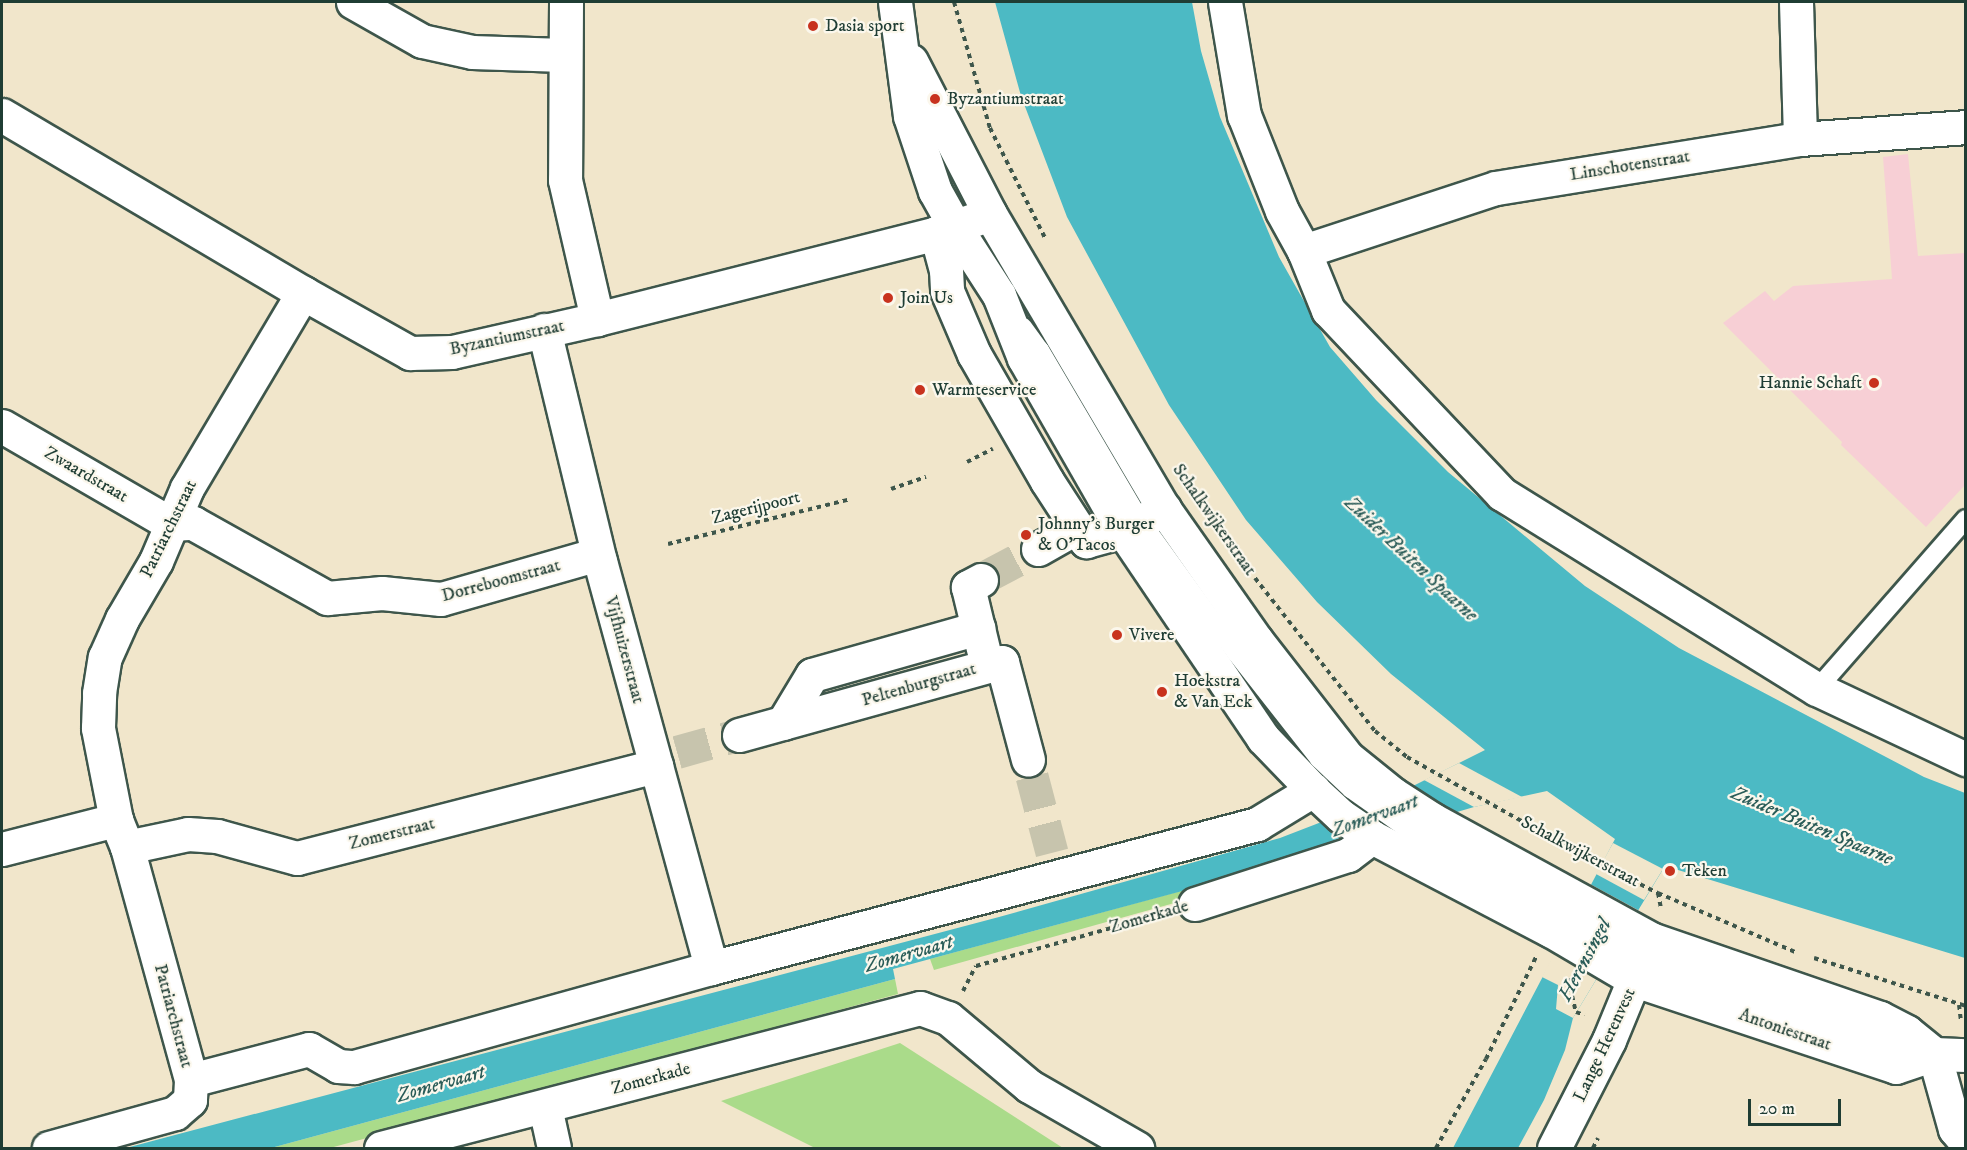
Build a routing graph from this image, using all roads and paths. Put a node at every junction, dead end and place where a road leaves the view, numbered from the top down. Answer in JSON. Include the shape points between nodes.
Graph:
{"nodes":[{"id":1,"x":353,"y":2,"type":"edge"},
{"id":2,"x":566,"y":2,"type":"edge"},
{"id":3,"x":895,"y":2,"type":"edge"},
{"id":4,"x":954,"y":2,"type":"edge"},
{"id":5,"x":1225,"y":2,"type":"edge"},
{"id":6,"x":1796,"y":2,"type":"edge"},
{"id":7,"x":903,"y":45,"type":"junction"},
{"id":8,"x":564,"y":55,"type":"junction"},
{"id":9,"x":2,"y":115,"type":"edge"},
{"id":10,"x":1965,"y":127,"type":"edge"},
{"id":11,"x":1800,"y":139,"type":"junction"},
{"id":12,"x":990,"y":214,"type":"junction"},
{"id":13,"x":946,"y":230,"type":"junction"},
{"id":14,"x":1047,"y":243,"type":"dead end"},
{"id":15,"x":1304,"y":251,"type":"junction"},
{"id":16,"x":303,"y":293,"type":"junction"},
{"id":17,"x":597,"y":319,"type":"junction"},
{"id":18,"x":544,"y":330,"type":"junction"},
{"id":19,"x":2,"y":426,"type":"edge"},
{"id":20,"x":926,"y":477,"type":"dead end"},
{"id":21,"x":891,"y":489,"type":"dead end"},
{"id":22,"x":851,"y":499,"type":"dead end"},
{"id":23,"x":1965,"y":519,"type":"edge"},
{"id":24,"x":1142,"y":520,"type":"junction"},
{"id":25,"x":171,"y":524,"type":"junction"},
{"id":26,"x":1077,"y":527,"type":"junction"},
{"id":27,"x":668,"y":544,"type":"dead end"},
{"id":28,"x":1038,"y":549,"type":"tunnel mouth"},
{"id":29,"x":598,"y":554,"type":"junction"},
{"id":30,"x":1252,"y":573,"type":"dead end"},
{"id":31,"x":981,"y":580,"type":"tunnel mouth"},
{"id":32,"x":978,"y":628,"type":"junction"},
{"id":33,"x":939,"y":639,"type":"junction"},
{"id":34,"x":988,"y":666,"type":"junction"},
{"id":35,"x":1817,"y":689,"type":"junction"},
{"id":36,"x":851,"y":704,"type":"junction"},
{"id":37,"x":783,"y":723,"type":"junction"},
{"id":38,"x":736,"y":736,"type":"tunnel mouth"},
{"id":39,"x":662,"y":759,"type":"junction"},
{"id":40,"x":1965,"y":759,"type":"edge"},
{"id":41,"x":1030,"y":770,"type":"tunnel mouth"},
{"id":42,"x":1313,"y":790,"type":"junction"},
{"id":43,"x":122,"y":833,"type":"junction"},
{"id":44,"x":1372,"y":837,"type":"junction"},
{"id":45,"x":2,"y":849,"type":"edge"},
{"id":46,"x":1584,"y":856,"type":"junction"},
{"id":47,"x":1195,"y":904,"type":"joint"},
{"id":48,"x":1567,"y":924,"type":"junction"},
{"id":49,"x":1631,"y":951,"type":"junction"},
{"id":50,"x":1799,"y":954,"type":"dead end"},
{"id":51,"x":1809,"y":957,"type":"dead end"},
{"id":52,"x":711,"y":968,"type":"junction"},
{"id":53,"x":1965,"y":1006,"type":"edge"},
{"id":54,"x":1576,"y":1012,"type":"dead end"},
{"id":55,"x":934,"y":1013,"type":"junction"},
{"id":56,"x":1950,"y":1055,"type":"edge"},
{"id":57,"x":190,"y":1080,"type":"junction"},
{"id":58,"x":545,"y":1107,"type":"junction"},
{"id":59,"x":1958,"y":1142,"type":"edge"},
{"id":60,"x":49,"y":1149,"type":"edge"},
{"id":61,"x":381,"y":1149,"type":"edge"},
{"id":62,"x":554,"y":1149,"type":"edge"},
{"id":63,"x":1137,"y":1149,"type":"edge"},
{"id":64,"x":1436,"y":1149,"type":"edge"},
{"id":65,"x":1554,"y":1149,"type":"edge"}],
"edges":[{"from":1,"to":8,"type":"street","via":[[423,41],[472,52]]},
{"from":2,"to":8,"type":"street"},
{"from":3,"to":7,"type":"street","name":"Schalkwijkerstraat"},
{"from":4,"to":14,"type":"path","via":[[990,128]]},
{"from":5,"to":15,"type":"street","via":[[1244,115],[1282,211]]},
{"from":6,"to":11,"type":"street"},
{"from":7,"to":12,"type":"street","name":"Schalkwijkerstraat"},
{"from":7,"to":13,"type":"street","name":"Schalkwijkerstraat","via":[[910,116]]},
{"from":8,"to":17,"type":"street","via":[[565,180]]},
{"from":9,"to":16,"type":"street","name":"Byzantiumstraat"},
{"from":10,"to":11,"type":"street","name":"Linschotenstraat"},
{"from":11,"to":15,"type":"street","name":"Linschotenstraat","via":[[1496,188]]},
{"from":12,"to":13,"type":"street","name":"Byzantiumstraat"},
{"from":12,"to":24,"type":"street","name":"Schalkwijkerstraat"},
{"from":13,"to":17,"type":"street","name":"Byzantiumstraat"},
{"from":13,"to":24,"type":"street","name":"Schalkwijkerstraat","via":[[999,295],[1024,358]]},
{"from":13,"to":26,"type":"street","name":"Schalkwijkerstraat","via":[[947,291],[974,354]]},
{"from":15,"to":35,"type":"street","via":[[1328,310],[1502,494]]},
{"from":16,"to":18,"type":"street","name":"Byzantiumstraat","via":[[410,353],[452,352]]},
{"from":16,"to":25,"type":"street","name":"Patriarchstraat","via":[[187,488]]},
{"from":17,"to":18,"type":"street","name":"Byzantiumstraat"},
{"from":18,"to":29,"type":"street","name":"Vijfhuizerstraat"},
{"from":19,"to":25,"type":"street","name":"Zwaardstraat"},
{"from":20,"to":21,"type":"path"},
{"from":22,"to":27,"type":"path","name":"Zagerijpoort"},
{"from":23,"to":35,"type":"lane"},
{"from":24,"to":26,"type":"street","via":[[1086,541]]},
{"from":24,"to":42,"type":"street","name":"Schalkwijkerstraat","via":[[1263,738]]},
{"from":24,"to":48,"type":"street","name":"Schalkwijkerstraat","via":[[1256,640],[1382,799]]},
{"from":25,"to":29,"type":"street","name":"Dorreboomstraat","via":[[193,524],[327,598],[382,593],[441,599]]},
{"from":25,"to":43,"type":"street","name":"Patriarchstraat","via":[[156,561],[105,657],[99,693],[99,728]]},
{"from":26,"to":28,"type":"street"},
{"from":29,"to":39,"type":"street","name":"Vijfhuizerstraat"},
{"from":30,"to":46,"type":"path","name":"Schalkwijkerstraat","via":[[1375,731],[1407,757]]},
{"from":31,"to":32,"type":"street","name":"Peltenburgstraat","via":[[968,587]]},
{"from":32,"to":33,"type":"street","name":"Peltenburgstraat"},
{"from":32,"to":34,"type":"street","name":"Peltenburgstraat"},
{"from":33,"to":36,"type":"street","name":"Peltenburgstraat"},
{"from":33,"to":37,"type":"street","name":"Peltenburgstraat","via":[[812,675]]},
{"from":34,"to":36,"type":"street","name":"Peltenburgstraat"},
{"from":34,"to":41,"type":"street","name":"Peltenburgstraat","via":[[1002,662]]},
{"from":35,"to":40,"type":"street"},
{"from":36,"to":37,"type":"street","name":"Peltenburgstraat"},
{"from":37,"to":38,"type":"street","name":"Peltenburgstraat"},
{"from":39,"to":43,"type":"street","name":"Zomerstraat","via":[[297,858],[217,836]]},
{"from":39,"to":52,"type":"street","name":"Vijfhuizerstraat"},
{"from":42,"to":44,"type":"street","name":"Schalkwijkerstraat"},
{"from":42,"to":52,"type":"street","via":[[1257,824],[1055,865]]},
{"from":43,"to":45,"type":"street","name":"Zomerstraat"},
{"from":43,"to":57,"type":"street","name":"Patriarchstraat"},
{"from":44,"to":47,"type":"street","name":"Zomerkade","via":[[1348,855]]},
{"from":44,"to":48,"type":"street","name":"Schalkwijkerstraat"},
{"from":46,"to":48,"type":"path"},
{"from":46,"to":50,"type":"path","name":"Schalkwijkerstraat"},
{"from":47,"to":55,"type":"path","name":"Zomerkade","via":[[976,966]]},
{"from":48,"to":49,"type":"street","name":"Schalkwijkerstraat"},
{"from":48,"to":54,"type":"path"},
{"from":48,"to":64,"type":"path"},
{"from":49,"to":56,"type":"street","via":[[1880,1018]]},
{"from":49,"to":56,"type":"street","name":"Antoniestraat","via":[[1896,1067]]},
{"from":49,"to":65,"type":"street","name":"Lange Herenvest","via":[[1609,1040]]},
{"from":51,"to":53,"type":"path"},
{"from":52,"to":57,"type":"street","via":[[354,1067],[338,1066],[309,1049]]},
{"from":55,"to":58,"type":"street","name":"Zomerkade"},
{"from":55,"to":63,"type":"street","via":[[1029,1086]]},
{"from":56,"to":59,"type":"street"},
{"from":57,"to":60,"type":"street","via":[[190,1100],[175,1113]]},
{"from":58,"to":61,"type":"street","name":"Zomerkade"},
{"from":58,"to":62,"type":"street"}]}
